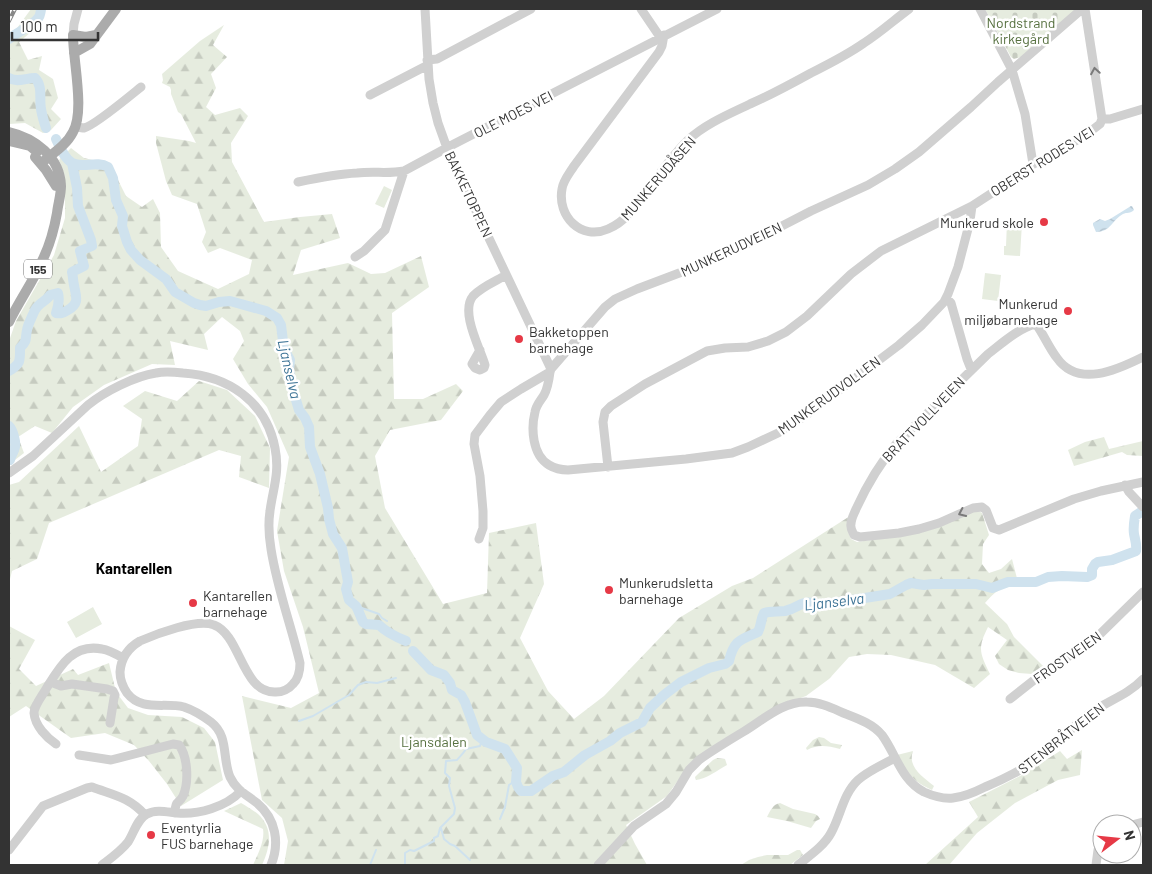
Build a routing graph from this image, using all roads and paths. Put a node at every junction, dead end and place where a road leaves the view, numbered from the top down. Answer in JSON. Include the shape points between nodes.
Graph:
{"nodes":[{"id":1,"x":78,"y":9,"type":"edge"},
{"id":2,"x":116,"y":9,"type":"edge"},
{"id":3,"x":425,"y":9,"type":"edge"},
{"id":4,"x":531,"y":9,"type":"edge"},
{"id":5,"x":641,"y":9,"type":"edge"},
{"id":6,"x":717,"y":9,"type":"edge"},
{"id":7,"x":909,"y":9,"type":"edge"},
{"id":8,"x":980,"y":9,"type":"edge"},
{"id":9,"x":1084,"y":9,"type":"edge"},
{"id":10,"x":73,"y":35,"type":"junction"},
{"id":11,"x":96,"y":35,"type":"junction"},
{"id":12,"x":662,"y":36,"type":"junction"},
{"id":13,"x":74,"y":54,"type":"junction"},
{"id":14,"x":428,"y":63,"type":"junction"},
{"id":15,"x":1012,"y":70,"type":"junction"},
{"id":16,"x":141,"y":87,"type":"dead end"},
{"id":17,"x":370,"y":95,"type":"dead end"},
{"id":18,"x":1143,"y":109,"type":"edge"},
{"id":19,"x":1102,"y":120,"type":"junction"},
{"id":20,"x":76,"y":127,"type":"junction"},
{"id":21,"x":9,"y":132,"type":"edge"},
{"id":22,"x":14,"y":143,"type":"edge"},
{"id":23,"x":447,"y":148,"type":"junction"},
{"id":24,"x":54,"y":152,"type":"junction"},
{"id":25,"x":1033,"y":164,"type":"junction"},
{"id":26,"x":404,"y":171,"type":"junction"},
{"id":27,"x":298,"y":182,"type":"dead end"},
{"id":28,"x":56,"y":186,"type":"junction"},
{"id":29,"x":972,"y":206,"type":"junction"},
{"id":30,"x":57,"y":212,"type":"junction"},
{"id":31,"x":355,"y":257,"type":"dead end"},
{"id":32,"x":506,"y":275,"type":"junction"},
{"id":33,"x":946,"y":298,"type":"junction"},
{"id":34,"x":9,"y":322,"type":"edge"},
{"id":35,"x":480,"y":350,"type":"dead end"},
{"id":36,"x":1143,"y":357,"type":"edge"},
{"id":37,"x":972,"y":369,"type":"junction"},
{"id":38,"x":551,"y":370,"type":"junction"},
{"id":39,"x":608,"y":467,"type":"junction"},
{"id":40,"x":10,"y":472,"type":"edge"},
{"id":41,"x":1143,"y":482,"type":"edge"},
{"id":42,"x":1125,"y":485,"type":"junction"},
{"id":43,"x":1143,"y":507,"type":"edge"},
{"id":44,"x":479,"y":539,"type":"dead end"},
{"id":45,"x":1143,"y":592,"type":"edge"},
{"id":46,"x":124,"y":658,"type":"junction"},
{"id":47,"x":1143,"y":680,"type":"edge"},
{"id":48,"x":51,"y":682,"type":"junction"},
{"id":49,"x":1010,"y":699,"type":"dead end"},
{"id":50,"x":110,"y":723,"type":"dead end"},
{"id":51,"x":56,"y":744,"type":"dead end"},
{"id":52,"x":80,"y":755,"type":"dead end"},
{"id":53,"x":895,"y":758,"type":"junction"},
{"id":54,"x":241,"y":791,"type":"junction"},
{"id":55,"x":175,"y":813,"type":"junction"},
{"id":56,"x":145,"y":815,"type":"junction"},
{"id":57,"x":9,"y":850,"type":"edge"},
{"id":58,"x":102,"y":865,"type":"edge"},
{"id":59,"x":271,"y":865,"type":"edge"},
{"id":60,"x":598,"y":865,"type":"edge"},
{"id":61,"x":798,"y":865,"type":"edge"}],
"edges":[{"from":1,"to":10,"type":"street"},
{"from":2,"to":11,"type":"main road"},
{"from":3,"to":14,"type":"street","name":"BAKKETOPPEN"},
{"from":4,"to":14,"type":"street"},
{"from":5,"to":12,"type":"street"},
{"from":6,"to":12,"type":"street","name":"OLE MOES VEI"},
{"from":7,"to":12,"type":"street","name":"MUNKERUDÅSEN","via":[[851,52],[697,133],[679,150],[622,221],[603,231],[580,229],[571,223],[563,210],[563,185],[659,52]]},
{"from":8,"to":15,"type":"street"},
{"from":9,"to":15,"type":"street","name":"MUNKERUDVEIEN"},
{"from":19,"to":9,"type":"street","one_way":true},
{"from":10,"to":11,"type":"main road"},
{"from":10,"to":13,"type":"main road"},
{"from":11,"to":13,"type":"main road","via":[[88,46]]},
{"from":12,"to":23,"type":"street","name":"OLE MOES VEI"},
{"from":13,"to":20,"type":"main road","via":[[78,108]]},
{"from":14,"to":17,"type":"street"},
{"from":14,"to":23,"type":"street","name":"BAKKETOPPEN","via":[[434,110]]},
{"from":15,"to":25,"type":"street","via":[[1025,114]]},
{"from":15,"to":38,"type":"street","name":"MUNKERUDVEIEN","via":[[919,152],[884,176],[742,247],[615,299]]},
{"from":16,"to":20,"type":"street","via":[[90,125]]},
{"from":18,"to":19,"type":"street","name":"OBERST RODES VEI"},
{"from":19,"to":25,"type":"street","name":"OBERST RODES VEI","via":[[1087,134]]},
{"from":20,"to":24,"type":"main road"},
{"from":21,"to":24,"type":"main road","number":"155"},
{"from":22,"to":24,"type":"main road","number":"155"},
{"from":22,"to":28,"type":"main road","number":"155","via":[[42,164]]},
{"from":23,"to":26,"type":"street","name":"OLE MOES VEI"},
{"from":23,"to":32,"type":"street","name":"BAKKETOPPEN"},
{"from":24,"to":28,"type":"main road","number":"155","via":[[52,171]]},
{"from":24,"to":30,"type":"main road","number":"155","via":[[61,182]]},
{"from":25,"to":29,"type":"street","name":"OBERST RODES VEI"},
{"from":26,"to":27,"type":"street","name":"OLE MOES VEI","via":[[355,173]]},
{"from":26,"to":31,"type":"street","via":[[385,230]]},
{"from":28,"to":30,"type":"main road","number":"155"},
{"from":29,"to":33,"type":"street","name":"MUNKERUDVOLLEN","via":[[958,267]]},
{"from":29,"to":39,"type":"street","name":"OBERST RODES VEI","via":[[870,259],[786,332],[748,347],[707,351],[611,406],[605,412],[603,422]]},
{"from":30,"to":34,"type":"main road","number":"155","via":[[46,253]]},
{"from":32,"to":35,"type":"street","via":[[479,291],[469,302],[471,322]]},
{"from":32,"to":38,"type":"street","name":"BAKKETOPPEN"},
{"from":33,"to":37,"type":"street","via":[[951,303]]},
{"from":33,"to":39,"type":"street","name":"MUNKERUDVOLLEN","via":[[899,345],[778,433],[732,453]]},
{"from":36,"to":37,"type":"street","name":"BRATTVOLLVEIEN","via":[[1105,373],[1070,371],[1056,358],[1036,324],[1002,343]]},
{"from":42,"to":37,"type":"street","name":"BRATTVOLLVEIEN","one_way":true,"via":[[1090,493],[1002,530],[993,528],[986,510],[979,506],[919,529],[860,537],[854,535],[851,521],[888,453]]},
{"from":38,"to":39,"type":"street","name":"MUNKERUDVOLLEN","via":[[545,393],[534,412],[534,437],[540,457],[548,465],[562,470]]},
{"from":38,"to":44,"type":"street","name":"MUNKERUDVEIEN","via":[[501,402],[476,433],[474,444],[483,511]]},
{"from":40,"to":46,"type":"street","via":[[39,451],[96,399],[153,373],[191,373],[217,379],[246,396],[262,415],[273,438],[278,463],[269,521],[271,548],[299,659],[298,677],[290,687],[278,692],[260,688],[224,633],[206,623],[190,624],[144,640],[133,646]]},
{"from":41,"to":42,"type":"street"},
{"from":42,"to":43,"type":"street"},
{"from":45,"to":49,"type":"street","name":"FROSTVEIEN","via":[[1094,640]]},
{"from":46,"to":48,"type":"street","via":[[101,649],[78,652],[64,661]]},
{"from":46,"to":54,"type":"street","via":[[121,680],[134,700],[146,705],[180,706],[216,727],[224,740],[229,774]]},
{"from":47,"to":53,"type":"street","name":"STENBRÅTVEIEN","via":[[1086,716],[1031,764],[972,793],[951,798],[927,793],[908,779]]},
{"from":48,"to":50,"type":"street","via":[[61,686],[72,684],[113,691]]},
{"from":48,"to":51,"type":"street","via":[[34,715],[45,735]]},
{"from":52,"to":55,"type":"street","via":[[111,760],[179,745],[188,772]]},
{"from":53,"to":60,"type":"street","name":"STENBRÅTVEIEN","via":[[880,734],[865,722],[812,702],[790,704],[699,760],[666,804],[634,826]]},
{"from":53,"to":61,"type":"street","via":[[856,782],[831,833]]},
{"from":54,"to":55,"type":"street","via":[[206,811]]},
{"from":54,"to":59,"type":"street","via":[[260,806],[273,824],[276,844]]},
{"from":55,"to":56,"type":"street","via":[[155,811]]},
{"from":56,"to":57,"type":"street","via":[[126,799],[87,788],[43,806]]},
{"from":56,"to":58,"type":"street","via":[[121,850]]}]}
